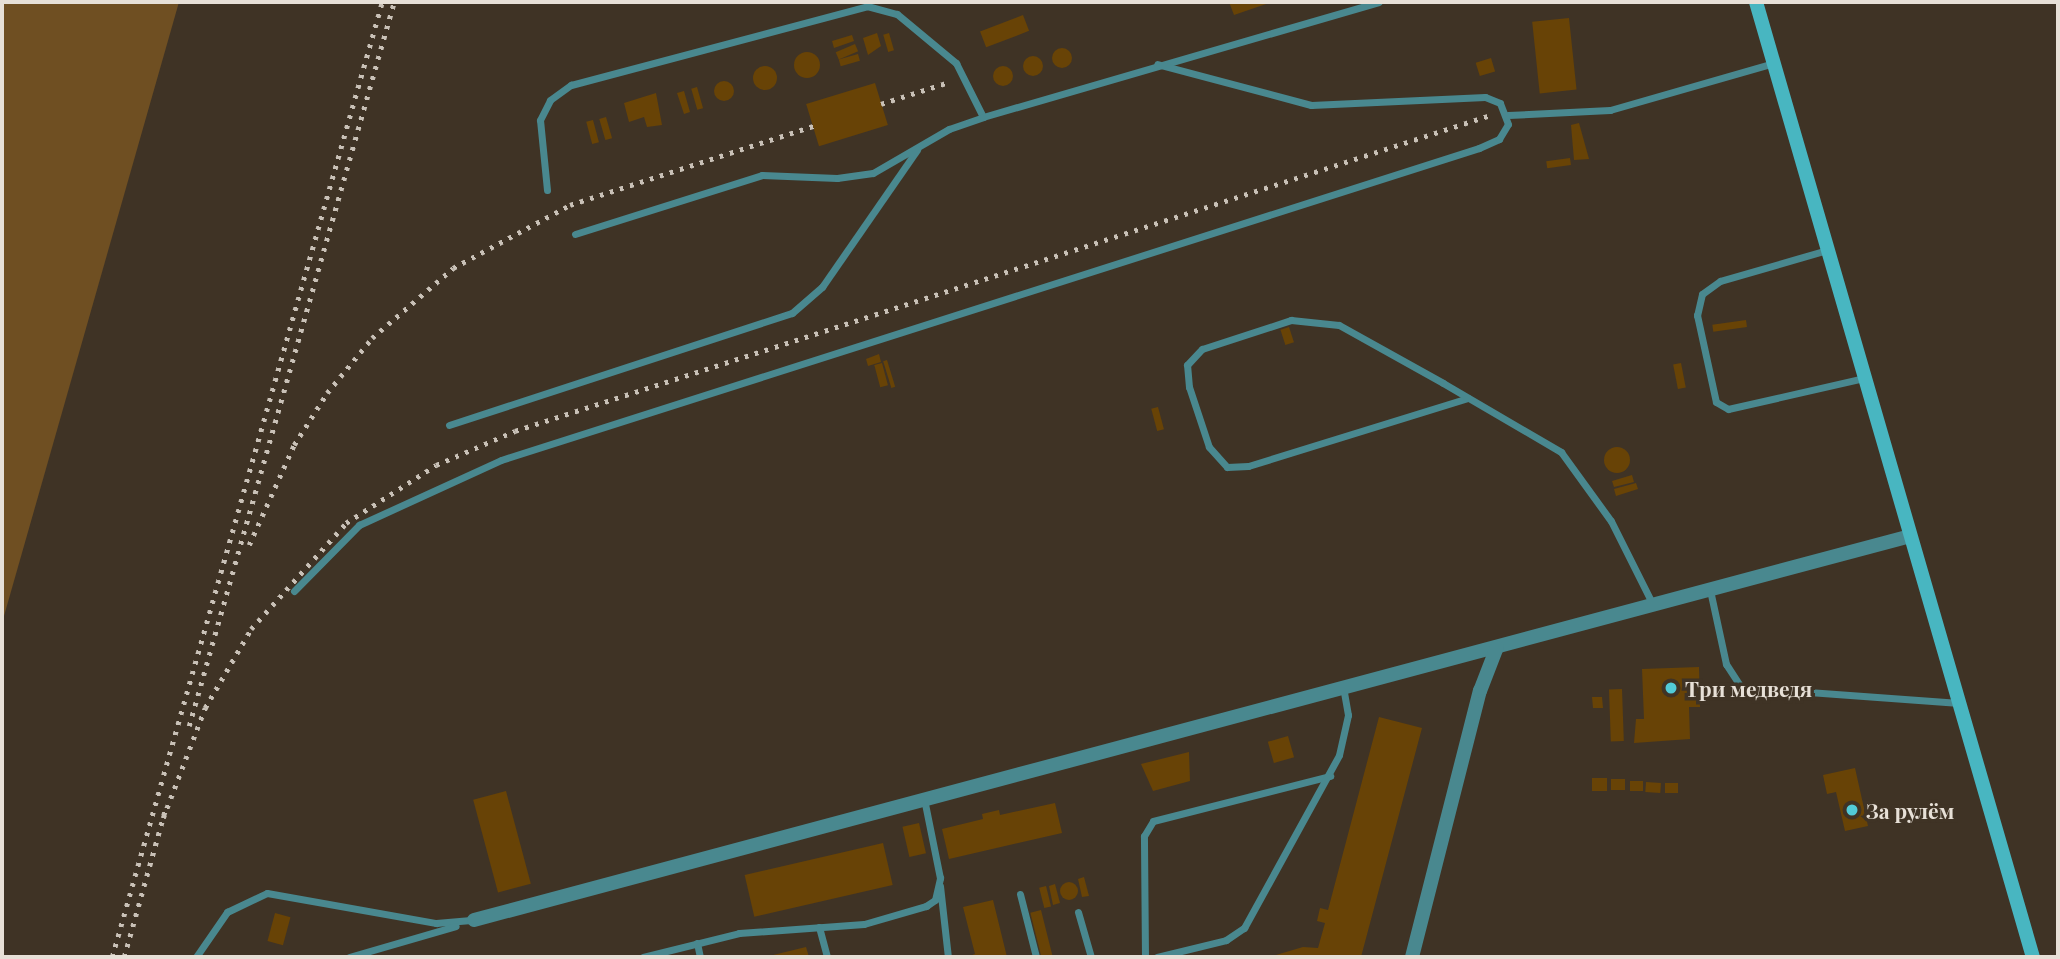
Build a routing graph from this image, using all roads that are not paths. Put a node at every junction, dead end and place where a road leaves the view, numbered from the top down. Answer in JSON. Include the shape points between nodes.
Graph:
{"nodes":[{"id":1,"x":1379,"y":2,"type":"edge"},
{"id":2,"x":1756,"y":2,"type":"edge"},
{"id":3,"x":1774,"y":63,"type":"junction"},
{"id":4,"x":1157,"y":64,"type":"junction"},
{"id":5,"x":1508,"y":115,"type":"junction"},
{"id":6,"x":983,"y":117,"type":"junction"},
{"id":7,"x":919,"y":147,"type":"junction"},
{"id":8,"x":547,"y":190,"type":"dead end"},
{"id":9,"x":575,"y":234,"type":"dead end"},
{"id":10,"x":1827,"y":250,"type":"junction"},
{"id":11,"x":1864,"y":378,"type":"junction"},
{"id":12,"x":1468,"y":398,"type":"junction"},
{"id":13,"x":449,"y":425,"type":"dead end"},
{"id":14,"x":1910,"y":536,"type":"junction"},
{"id":15,"x":1710,"y":590,"type":"junction"},
{"id":16,"x":294,"y":591,"type":"dead end"},
{"id":17,"x":1653,"y":606,"type":"junction"},
{"id":18,"x":1497,"y":647,"type":"junction"},
{"id":19,"x":1342,"y":687,"type":"junction"},
{"id":20,"x":1959,"y":703,"type":"junction"},
{"id":21,"x":1330,"y":776,"type":"junction"},
{"id":22,"x":924,"y":799,"type":"junction"},
{"id":23,"x":940,"y":878,"type":"junction"},
{"id":24,"x":1020,"y":894,"type":"dead end"},
{"id":25,"x":1078,"y":912,"type":"dead end"},
{"id":26,"x":474,"y":920,"type":"junction"},
{"id":27,"x":819,"y":927,"type":"junction"},
{"id":28,"x":696,"y":943,"type":"junction"},
{"id":29,"x":196,"y":957,"type":"edge"},
{"id":30,"x":349,"y":957,"type":"edge"},
{"id":31,"x":642,"y":957,"type":"edge"},
{"id":32,"x":700,"y":957,"type":"edge"},
{"id":33,"x":827,"y":957,"type":"edge"},
{"id":34,"x":948,"y":957,"type":"edge"},
{"id":35,"x":1036,"y":957,"type":"edge"},
{"id":36,"x":1091,"y":957,"type":"edge"},
{"id":37,"x":1145,"y":957,"type":"edge"},
{"id":38,"x":1157,"y":957,"type":"edge"},
{"id":39,"x":1412,"y":957,"type":"edge"},
{"id":40,"x":2033,"y":957,"type":"edge"}],
"edges":[{"from":1,"to":4,"type":"lane"},
{"from":2,"to":3,"type":"main road"},
{"from":3,"to":5,"type":"lane","via":[[1594,113]]},
{"from":3,"to":10,"type":"main road"},
{"from":4,"to":5,"type":"lane","via":[[1311,105],[1474,96],[1494,99]]},
{"from":4,"to":6,"type":"lane"},
{"from":5,"to":16,"type":"lane","via":[[1505,132],[1479,148],[501,460],[359,525]]},
{"from":6,"to":7,"type":"lane"},
{"from":6,"to":8,"type":"lane","via":[[956,63],[897,14],[867,6],[571,85],[550,100],[540,120]]},
{"from":7,"to":9,"type":"lane","via":[[873,173],[837,178],[762,175]]},
{"from":7,"to":13,"type":"lane","via":[[822,287],[792,313]]},
{"from":10,"to":11,"type":"main road"},
{"from":10,"to":11,"type":"lane","via":[[1720,281],[1702,294],[1697,315],[1716,402],[1728,409]]},
{"from":11,"to":14,"type":"main road"},
{"from":12,"to":12,"type":"lane","via":[[1248,466],[1227,467],[1209,447],[1189,387],[1187,365],[1202,349],[1292,320],[1312,318],[1339,325]]},
{"from":12,"to":17,"type":"lane","via":[[1573,463],[1611,521]]},
{"from":14,"to":15,"type":"street"},
{"from":14,"to":20,"type":"main road"},
{"from":15,"to":17,"type":"street"},
{"from":15,"to":20,"type":"lane","via":[[1726,664],[1741,687]]},
{"from":17,"to":18,"type":"street"},
{"from":18,"to":19,"type":"street"},
{"from":18,"to":39,"type":"street","via":[[1480,691]]},
{"from":19,"to":21,"type":"lane","via":[[1347,725]]},
{"from":19,"to":22,"type":"street"},
{"from":20,"to":40,"type":"main road"},
{"from":21,"to":37,"type":"lane","via":[[1153,821],[1144,836]]},
{"from":21,"to":38,"type":"lane","via":[[1244,928],[1226,940]]},
{"from":22,"to":23,"type":"lane"},
{"from":22,"to":26,"type":"street"},
{"from":23,"to":27,"type":"lane","via":[[935,900],[919,909],[864,924]]},
{"from":23,"to":34,"type":"lane"},
{"from":24,"to":35,"type":"lane"},
{"from":25,"to":36,"type":"lane"},
{"from":26,"to":29,"type":"lane","via":[[436,923],[267,893],[232,908]]},
{"from":26,"to":30,"type":"lane"},
{"from":27,"to":28,"type":"lane"},
{"from":27,"to":33,"type":"lane"},
{"from":28,"to":31,"type":"lane"},
{"from":28,"to":32,"type":"lane"}]}
